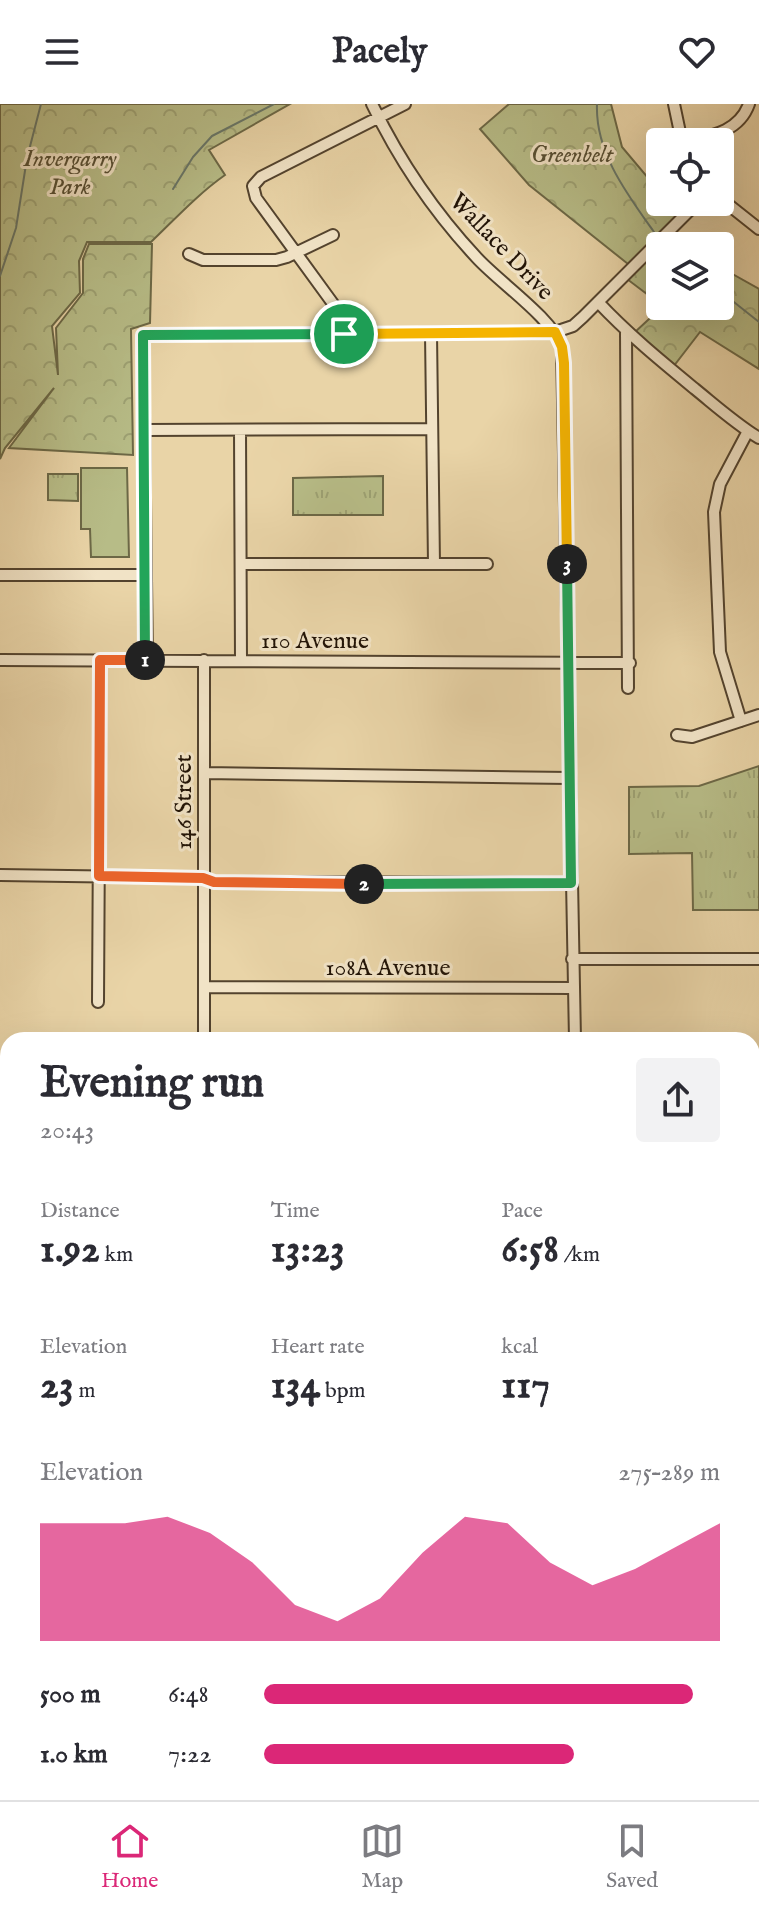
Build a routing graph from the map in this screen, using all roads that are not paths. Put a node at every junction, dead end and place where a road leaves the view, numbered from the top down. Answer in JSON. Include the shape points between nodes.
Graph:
{"nodes":[{"id":1,"x":372,"y":104,"type":"edge"},
{"id":2,"x":405,"y":104,"type":"edge"},
{"id":3,"x":674,"y":104,"type":"edge"},
{"id":4,"x":749,"y":104,"type":"edge"},
{"id":5,"x":379,"y":117,"type":"junction"},
{"id":6,"x":680,"y":128,"type":"edge"},
{"id":7,"x":731,"y":128,"type":"edge"},
{"id":8,"x":734,"y":209,"type":"edge"},
{"id":9,"x":684,"y":216,"type":"edge"},
{"id":10,"x":759,"y":229,"type":"edge"},
{"id":11,"x":333,"y":235,"type":"dead end"},
{"id":12,"x":296,"y":253,"type":"junction"},
{"id":13,"x":189,"y":254,"type":"dead end"},
{"id":14,"x":598,"y":302,"type":"junction"},
{"id":15,"x":555,"y":332,"type":"junction"},
{"id":16,"x":626,"y":332,"type":"junction"},
{"id":17,"x":344,"y":334,"type":"junction"},
{"id":18,"x":431,"y":334,"type":"junction"},
{"id":19,"x":431,"y":429,"type":"junction"},
{"id":20,"x":145,"y":430,"type":"junction"},
{"id":21,"x":240,"y":430,"type":"junction"},
{"id":22,"x":748,"y":431,"type":"junction"},
{"id":23,"x":759,"y":438,"type":"edge"},
{"id":24,"x":241,"y":564,"type":"junction"},
{"id":25,"x":434,"y":564,"type":"junction"},
{"id":26,"x":487,"y":564,"type":"dead end"},
{"id":27,"x":0,"y":575,"type":"edge"},
{"id":28,"x":145,"y":575,"type":"junction"},
{"id":29,"x":0,"y":660,"type":"edge"},
{"id":30,"x":100,"y":660,"type":"junction"},
{"id":31,"x":147,"y":660,"type":"junction"},
{"id":32,"x":204,"y":660,"type":"junction"},
{"id":33,"x":241,"y":660,"type":"junction"},
{"id":34,"x":568,"y":662,"type":"junction"},
{"id":35,"x":630,"y":663,"type":"junction"},
{"id":36,"x":628,"y":688,"type":"dead end"},
{"id":37,"x":759,"y":715,"type":"edge"},
{"id":38,"x":741,"y":721,"type":"junction"},
{"id":39,"x":677,"y":735,"type":"dead end"},
{"id":40,"x":204,"y":773,"type":"junction"},
{"id":41,"x":570,"y":778,"type":"junction"},
{"id":42,"x":0,"y":875,"type":"edge"},
{"id":43,"x":99,"y":876,"type":"junction"},
{"id":44,"x":203,"y":878,"type":"junction"},
{"id":45,"x":571,"y":883,"type":"junction"},
{"id":46,"x":572,"y":959,"type":"junction"},
{"id":47,"x":759,"y":959,"type":"edge"},
{"id":48,"x":204,"y":987,"type":"junction"},
{"id":49,"x":573,"y":988,"type":"junction"},
{"id":50,"x":98,"y":1002,"type":"dead end"},
{"id":51,"x":204,"y":1032,"type":"edge"},
{"id":52,"x":575,"y":1032,"type":"edge"}],
"edges":[{"from":1,"to":5,"type":"street","name":"Wallace Drive"},
{"from":2,"to":5,"type":"street"},
{"from":3,"to":6,"type":"street"},
{"from":4,"to":7,"type":"street"},
{"from":5,"to":12,"type":"street","via":[[254,184],[253,191]]},
{"from":5,"to":15,"type":"street","name":"Wallace Drive","via":[[414,178],[460,239]]},
{"from":8,"to":10,"type":"street"},
{"from":9,"to":14,"type":"street"},
{"from":11,"to":12,"type":"street"},
{"from":12,"to":13,"type":"street","via":[[276,260],[203,260]]},
{"from":12,"to":17,"type":"street","via":[[342,316]]},
{"from":14,"to":15,"type":"street","via":[[573,326]]},
{"from":14,"to":16,"type":"street"},
{"from":15,"to":18,"type":"street"},
{"from":15,"to":34,"type":"street","via":[[564,363]]},
{"from":16,"to":22,"type":"street"},
{"from":16,"to":35,"type":"street"},
{"from":17,"to":18,"type":"street"},
{"from":17,"to":20,"type":"street","via":[[143,335]]},
{"from":18,"to":19,"type":"street"},
{"from":19,"to":21,"type":"street"},
{"from":19,"to":25,"type":"street"},
{"from":20,"to":21,"type":"street"},
{"from":20,"to":28,"type":"street"},
{"from":21,"to":24,"type":"street"},
{"from":22,"to":23,"type":"street"},
{"from":22,"to":38,"type":"street","via":[[720,484],[714,512],[720,652]]},
{"from":24,"to":25,"type":"street"},
{"from":24,"to":33,"type":"street"},
{"from":25,"to":26,"type":"street"},
{"from":27,"to":28,"type":"street"},
{"from":28,"to":31,"type":"street"},
{"from":29,"to":30,"type":"street","name":"110 Avenue"},
{"from":30,"to":31,"type":"street","name":"110 Avenue"},
{"from":30,"to":43,"type":"street"},
{"from":31,"to":32,"type":"street","name":"110 Avenue"},
{"from":32,"to":33,"type":"street","name":"110 Avenue"},
{"from":32,"to":40,"type":"street","name":"146 Street"},
{"from":33,"to":34,"type":"street","name":"110 Avenue"},
{"from":34,"to":35,"type":"street","name":"110 Avenue"},
{"from":34,"to":41,"type":"street"},
{"from":35,"to":36,"type":"street"},
{"from":37,"to":38,"type":"street"},
{"from":38,"to":39,"type":"street","via":[[692,737]]},
{"from":40,"to":41,"type":"street"},
{"from":40,"to":44,"type":"street","name":"146 Street"},
{"from":41,"to":45,"type":"street"},
{"from":42,"to":43,"type":"street"},
{"from":43,"to":44,"type":"street"},
{"from":43,"to":50,"type":"street"},
{"from":44,"to":45,"type":"street"},
{"from":44,"to":48,"type":"street","name":"146 Street"},
{"from":45,"to":46,"type":"street"},
{"from":46,"to":47,"type":"street"},
{"from":46,"to":49,"type":"street"},
{"from":48,"to":49,"type":"street","name":"108A Avenue"},
{"from":48,"to":51,"type":"street","name":"146 Street"},
{"from":49,"to":52,"type":"street"}]}
